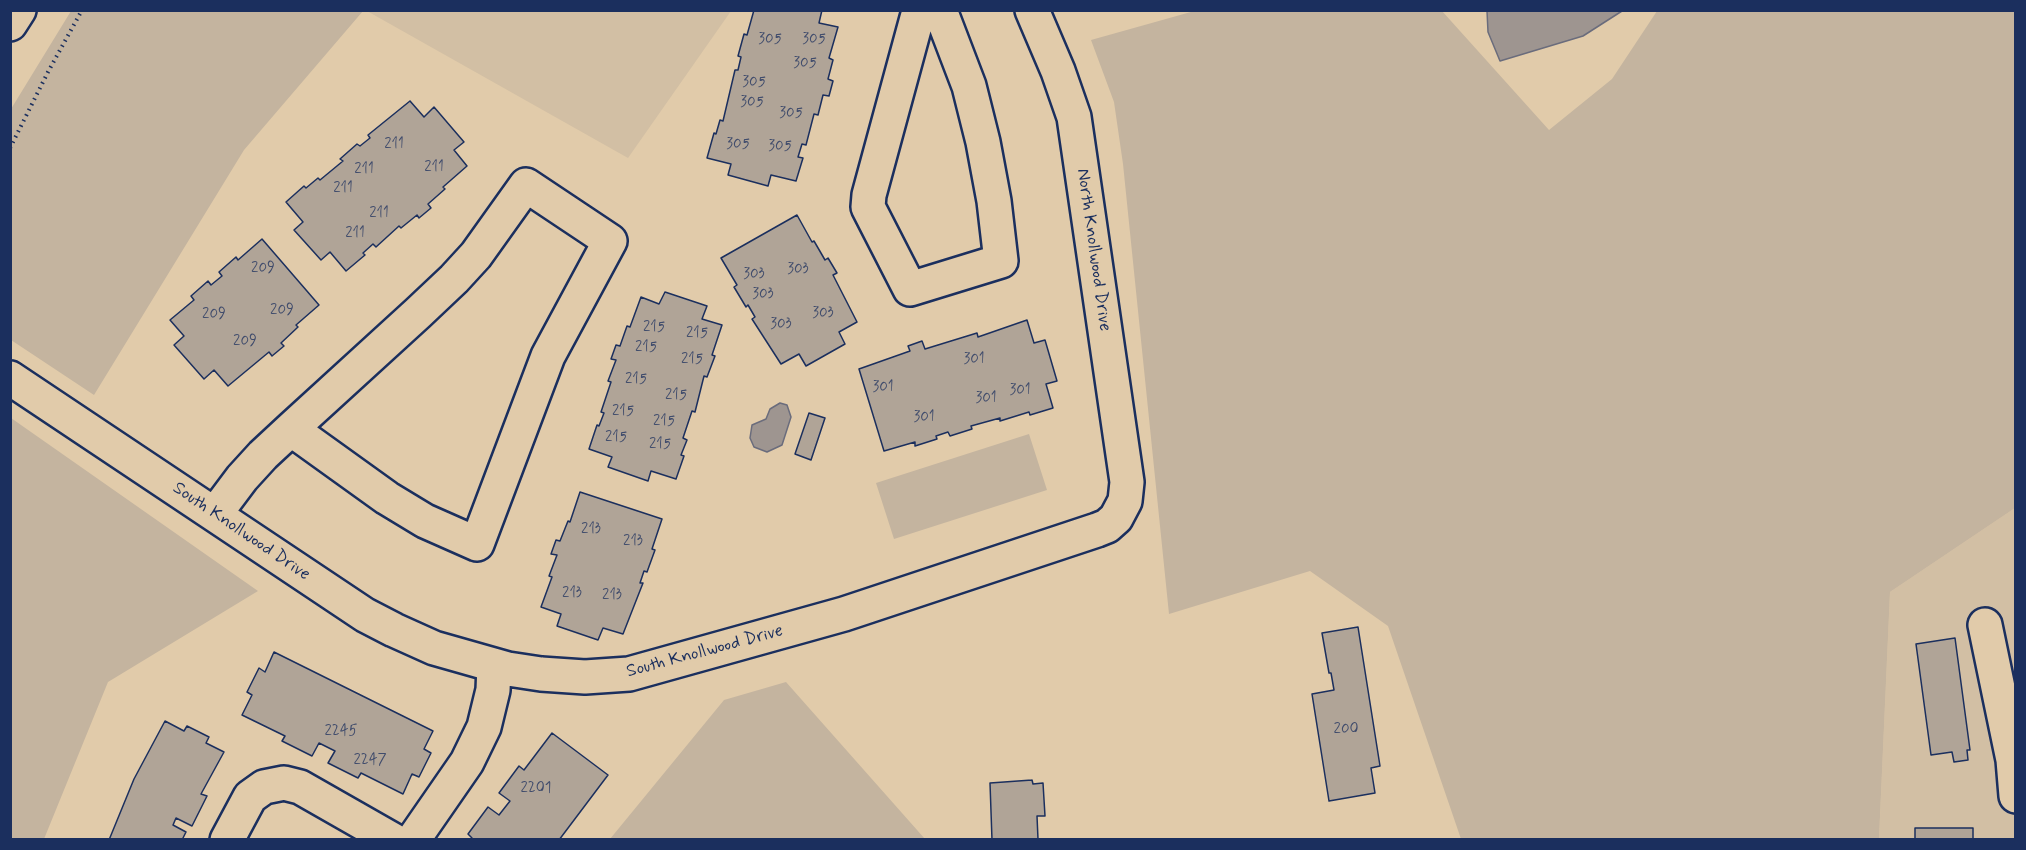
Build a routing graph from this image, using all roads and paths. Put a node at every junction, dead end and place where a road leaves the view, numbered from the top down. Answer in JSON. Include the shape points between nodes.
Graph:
{"nodes":[{"id":1,"x":19,"y":10,"type":"edge"},
{"id":2,"x":82,"y":10,"type":"edge"},
{"id":3,"x":930,"y":10,"type":"edge"},
{"id":4,"x":940,"y":10,"type":"edge"},
{"id":5,"x":1032,"y":10,"type":"edge"},
{"id":6,"x":10,"y":24,"type":"edge"},
{"id":7,"x":10,"y":148,"type":"edge"},
{"id":8,"x":10,"y":378,"type":"edge"},
{"id":9,"x":291,"y":429,"type":"junction"},
{"id":10,"x":1126,"y":496,"type":"joint"},
{"id":11,"x":214,"y":514,"type":"junction"},
{"id":12,"x":1986,"y":626,"type":"dead end"},
{"id":13,"x":494,"y":666,"type":"junction"},
{"id":14,"x":2014,"y":759,"type":"edge"},
{"id":15,"x":2016,"y":796,"type":"edge"},
{"id":16,"x":227,"y":840,"type":"edge"},
{"id":17,"x":393,"y":840,"type":"edge"},
{"id":18,"x":413,"y":840,"type":"edge"}],
"edges":[{"from":1,"to":6,"type":"street"},
{"from":2,"to":7,"type":"path"},
{"from":3,"to":4,"type":"street","via":[[917,18],[867,207],[910,289],[1001,261],[994,201],[969,86]]},
{"from":5,"to":10,"type":"street","name":"North Knollwood Drive","via":[[1074,117]]},
{"from":8,"to":11,"type":"street","name":"South Knollwood Drive"},
{"from":9,"to":9,"type":"street","via":[[454,279],[526,185],[610,241],[548,356],[477,544],[387,498]]},
{"from":9,"to":11,"type":"street","via":[[242,478]]},
{"from":10,"to":13,"type":"street","name":"South Knollwood Drive","via":[[1116,518],[1096,530],[844,614],[629,674],[585,677]]},
{"from":11,"to":13,"type":"street","name":"South Knollwood Drive","via":[[374,620],[434,648]]},
{"from":12,"to":14,"type":"street"},
{"from":13,"to":18,"type":"street","via":[[484,727],[467,762]]},
{"from":14,"to":15,"type":"street"},
{"from":16,"to":17,"type":"street","via":[[250,798],[264,787],[284,783],[300,787]]}]}
